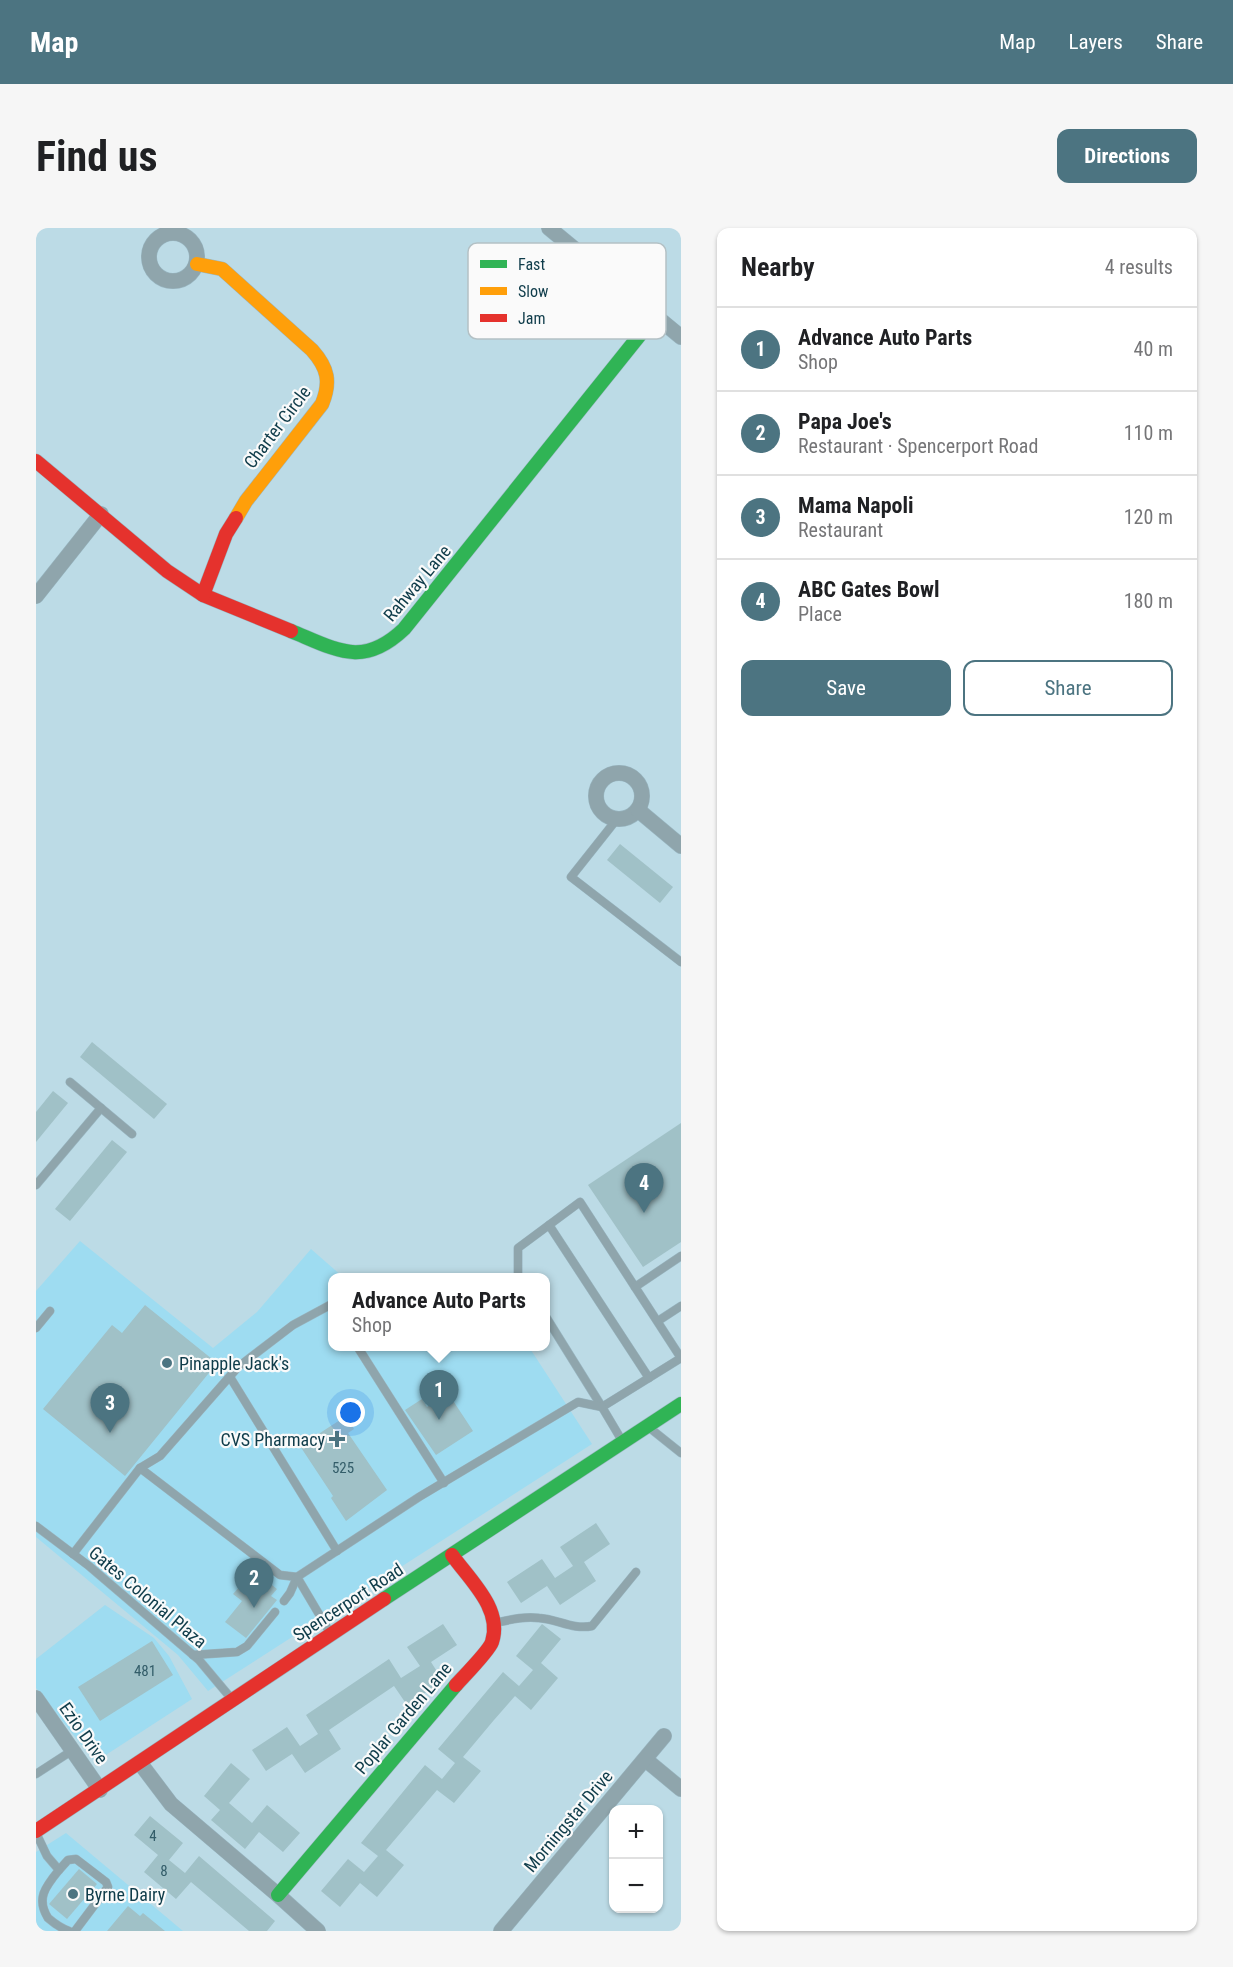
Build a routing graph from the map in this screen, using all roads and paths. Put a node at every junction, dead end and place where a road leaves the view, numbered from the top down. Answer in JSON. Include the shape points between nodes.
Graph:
{"nodes":[{"id":1,"x":549,"y":228,"type":"edge"},
{"id":2,"x":567,"y":243,"type":"edge"},
{"id":3,"x":197,"y":264,"type":"dead end"},
{"id":4,"x":666,"y":325,"type":"edge"},
{"id":5,"x":681,"y":337,"type":"edge"},
{"id":6,"x":637,"y":339,"type":"edge"},
{"id":7,"x":36,"y":461,"type":"edge"},
{"id":8,"x":101,"y":514,"type":"junction"},
{"id":9,"x":203,"y":595,"type":"junction"},
{"id":10,"x":36,"y":596,"type":"edge"},
{"id":11,"x":638,"y":810,"type":"junction"},
{"id":12,"x":617,"y":819,"type":"junction"},
{"id":13,"x":681,"y":846,"type":"edge"},
{"id":14,"x":681,"y":963,"type":"edge"},
{"id":15,"x":69,"y":1082,"type":"dead end"},
{"id":16,"x":101,"y":1108,"type":"junction"},
{"id":17,"x":132,"y":1134,"type":"dead end"},
{"id":18,"x":36,"y":1185,"type":"edge"},
{"id":19,"x":549,"y":1225,"type":"junction"},
{"id":20,"x":681,"y":1256,"type":"edge"},
{"id":21,"x":517,"y":1273,"type":"edge"},
{"id":22,"x":635,"y":1287,"type":"junction"},
{"id":23,"x":681,"y":1306,"type":"edge"},
{"id":24,"x":328,"y":1309,"type":"edge"},
{"id":25,"x":50,"y":1311,"type":"dead end"},
{"id":26,"x":658,"y":1321,"type":"junction"},
{"id":27,"x":550,"y":1323,"type":"edge"},
{"id":28,"x":36,"y":1328,"type":"edge"},
{"id":29,"x":360,"y":1351,"type":"edge"},
{"id":30,"x":681,"y":1358,"type":"edge"},
{"id":31,"x":230,"y":1377,"type":"junction"},
{"id":32,"x":649,"y":1378,"type":"junction"},
{"id":33,"x":681,"y":1404,"type":"edge"},
{"id":34,"x":602,"y":1407,"type":"junction"},
{"id":35,"x":648,"y":1426,"type":"junction"},
{"id":36,"x":623,"y":1443,"type":"junction"},
{"id":37,"x":681,"y":1453,"type":"edge"},
{"id":38,"x":140,"y":1468,"type":"junction"},
{"id":39,"x":444,"y":1483,"type":"junction"},
{"id":40,"x":36,"y":1526,"type":"edge"},
{"id":41,"x":337,"y":1551,"type":"junction"},
{"id":42,"x":73,"y":1554,"type":"junction"},
{"id":43,"x":453,"y":1555,"type":"junction"},
{"id":44,"x":636,"y":1572,"type":"dead end"},
{"id":45,"x":297,"y":1577,"type":"junction"},
{"id":46,"x":284,"y":1601,"type":"dead end"},
{"id":47,"x":275,"y":1612,"type":"dead end"},
{"id":48,"x":494,"y":1623,"type":"junction"},
{"id":49,"x":331,"y":1635,"type":"junction"},
{"id":50,"x":193,"y":1655,"type":"junction"},
{"id":51,"x":36,"y":1698,"type":"edge"},
{"id":52,"x":233,"y":1699,"type":"junction"},
{"id":53,"x":664,"y":1736,"type":"dead end"},
{"id":54,"x":73,"y":1750,"type":"junction"},
{"id":55,"x":646,"y":1760,"type":"junction"},
{"id":56,"x":140,"y":1763,"type":"junction"},
{"id":57,"x":36,"y":1774,"type":"edge"},
{"id":58,"x":681,"y":1789,"type":"edge"},
{"id":59,"x":100,"y":1790,"type":"junction"},
{"id":60,"x":36,"y":1831,"type":"edge"},
{"id":61,"x":59,"y":1870,"type":"junction"},
{"id":62,"x":278,"y":1895,"type":"junction"},
{"id":63,"x":69,"y":1931,"type":"edge"},
{"id":64,"x":75,"y":1931,"type":"edge"},
{"id":65,"x":318,"y":1931,"type":"edge"},
{"id":66,"x":501,"y":1931,"type":"edge"}],
"edges":[{"from":1,"to":2,"type":"street"},
{"from":3,"to":9,"type":"street","name":"Charter Circle","via":[[222,268],[312,350],[329,376],[322,404],[246,501],[226,534]]},
{"from":4,"to":5,"type":"street"},
{"from":6,"to":9,"type":"street","name":"Rahway Lane","via":[[389,644],[376,651],[347,652]]},
{"from":7,"to":8,"type":"street","name":"Rahway Lane"},
{"from":8,"to":9,"type":"street","name":"Rahway Lane","via":[[167,571]]},
{"from":8,"to":10,"type":"street"},
{"from":11,"to":12,"type":"street","via":[[632,816]]},
{"from":11,"to":12,"type":"street","via":[[643,796],[638,782],[626,773],[611,774],[600,783],[596,798],[602,812]]},
{"from":11,"to":13,"type":"street"},
{"from":12,"to":14,"type":"lane","via":[[571,877]]},
{"from":15,"to":16,"type":"lane"},
{"from":16,"to":17,"type":"lane"},
{"from":16,"to":18,"type":"lane"},
{"from":19,"to":21,"type":"lane","via":[[518,1248]]},
{"from":19,"to":22,"type":"lane","via":[[580,1202]]},
{"from":19,"to":32,"type":"lane"},
{"from":20,"to":22,"type":"lane"},
{"from":22,"to":26,"type":"lane"},
{"from":23,"to":26,"type":"lane"},
{"from":24,"to":31,"type":"lane","via":[[293,1326]]},
{"from":25,"to":28,"type":"lane"},
{"from":26,"to":30,"type":"lane"},
{"from":27,"to":34,"type":"lane"},
{"from":29,"to":39,"type":"lane"},
{"from":30,"to":32,"type":"lane"},
{"from":31,"to":38,"type":"lane","via":[[160,1456]]},
{"from":31,"to":41,"type":"lane"},
{"from":32,"to":34,"type":"lane"},
{"from":33,"to":35,"type":"street","name":"Spencerport Road"},
{"from":34,"to":36,"type":"lane"},
{"from":34,"to":39,"type":"lane","via":[[578,1402]]},
{"from":35,"to":36,"type":"street","name":"Spencerport Road"},
{"from":35,"to":37,"type":"lane"},
{"from":36,"to":43,"type":"street","name":"Spencerport Road"},
{"from":38,"to":42,"type":"lane"},
{"from":38,"to":45,"type":"lane","via":[[280,1575]]},
{"from":39,"to":41,"type":"lane"},
{"from":40,"to":42,"type":"lane","name":"Gates Colonial Plaza"},
{"from":41,"to":45,"type":"lane"},
{"from":42,"to":50,"type":"lane","name":"Gates Colonial Plaza"},
{"from":43,"to":48,"type":"street","via":[[488,1604]]},
{"from":43,"to":49,"type":"street","name":"Spencerport Road"},
{"from":44,"to":48,"type":"lane","via":[[592,1626],[582,1628],[540,1618]]},
{"from":45,"to":46,"type":"lane"},
{"from":45,"to":49,"type":"lane"},
{"from":47,"to":50,"type":"lane","via":[[247,1646],[237,1652]]},
{"from":48,"to":62,"type":"street","name":"Poplar Garden Lane","via":[[492,1643]]},
{"from":49,"to":52,"type":"street","name":"Spencerport Road"},
{"from":50,"to":52,"type":"lane","name":"Gates Colonial Plaza"},
{"from":51,"to":54,"type":"street","name":"Ezio Drive"},
{"from":52,"to":56,"type":"street","name":"Spencerport Road"},
{"from":53,"to":55,"type":"street","name":"Morningstar Drive"},
{"from":54,"to":57,"type":"lane"},
{"from":54,"to":59,"type":"street","name":"Ezio Drive"},
{"from":55,"to":58,"type":"street"},
{"from":55,"to":66,"type":"street","name":"Morningstar Drive"},
{"from":56,"to":59,"type":"street","name":"Spencerport Road"},
{"from":56,"to":62,"type":"street","via":[[171,1804]]},
{"from":59,"to":60,"type":"street","name":"Spencerport Road"},
{"from":60,"to":61,"type":"lane","via":[[46,1856]]},
{"from":61,"to":63,"type":"lane","via":[[39,1894],[38,1907]]},
{"from":61,"to":64,"type":"lane","via":[[68,1860],[76,1859],[108,1887]]},
{"from":62,"to":65,"type":"street"}]}
